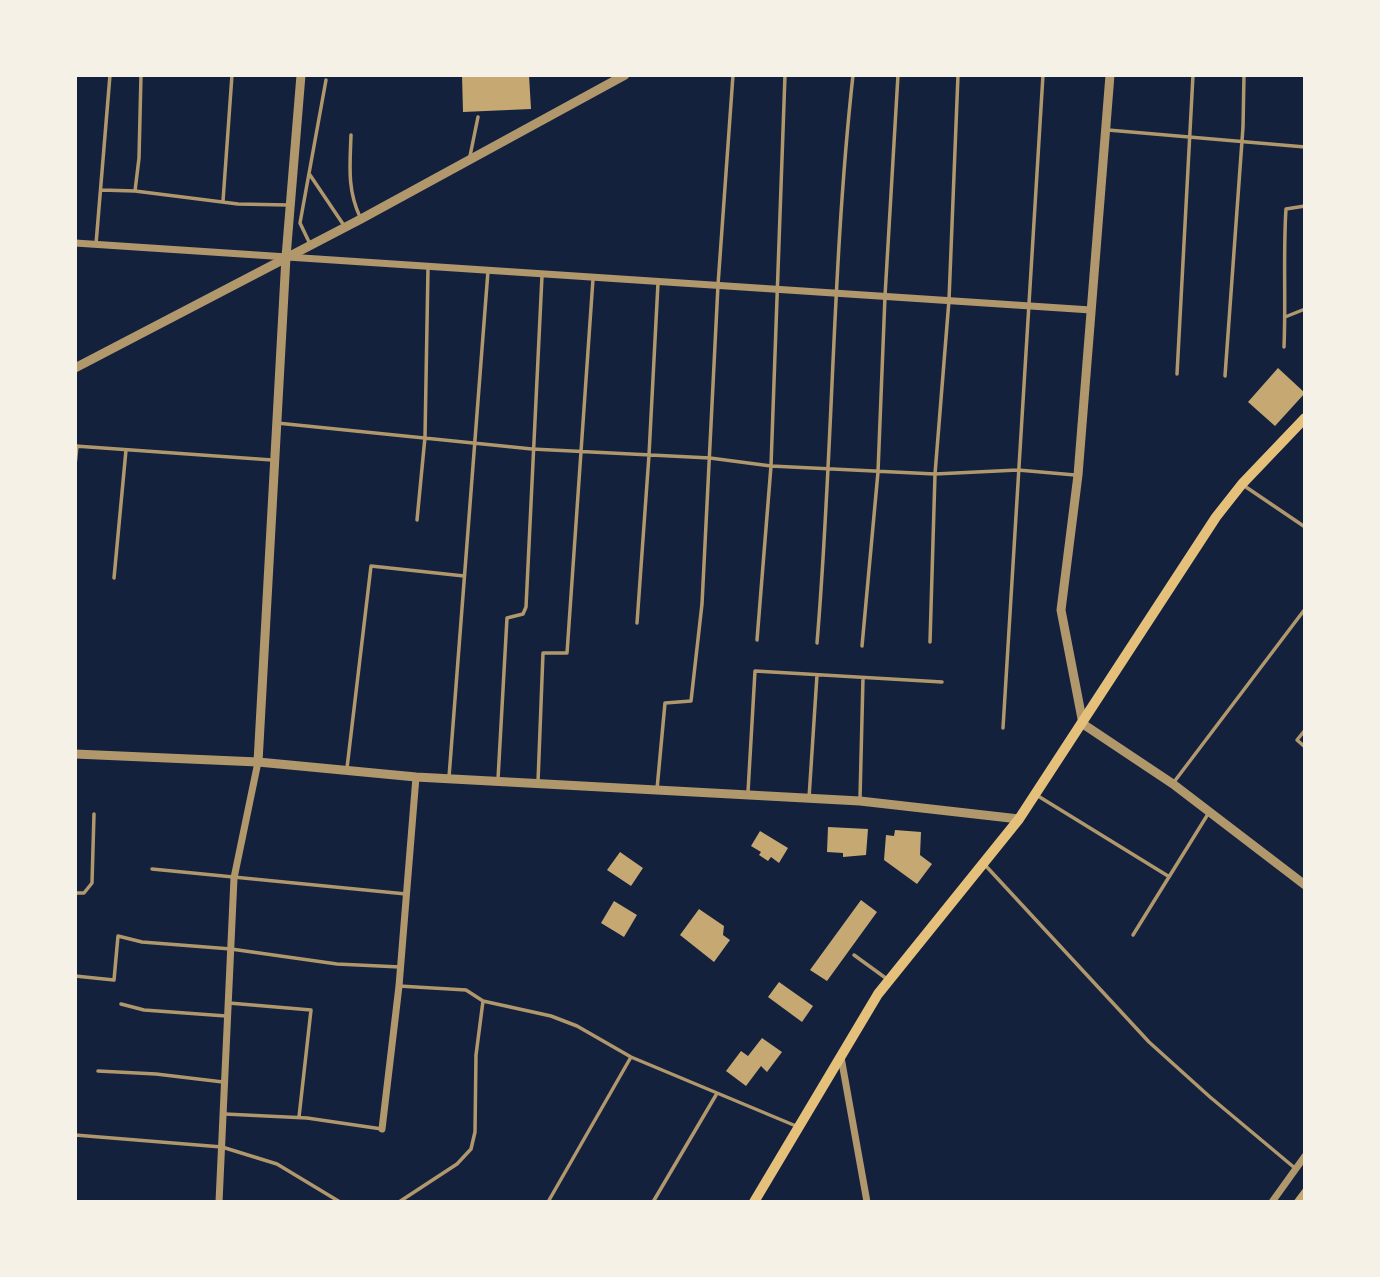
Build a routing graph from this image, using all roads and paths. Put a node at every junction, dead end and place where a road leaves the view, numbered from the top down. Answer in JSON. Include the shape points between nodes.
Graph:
{"nodes":[{"id":1,"x":110,"y":75,"type":"edge"},
{"id":2,"x":141,"y":75,"type":"edge"},
{"id":3,"x":232,"y":75,"type":"edge"},
{"id":4,"x":302,"y":75,"type":"edge"},
{"id":5,"x":625,"y":75,"type":"edge"},
{"id":6,"x":733,"y":75,"type":"edge"},
{"id":7,"x":785,"y":75,"type":"edge"},
{"id":8,"x":853,"y":75,"type":"edge"},
{"id":9,"x":898,"y":75,"type":"edge"},
{"id":10,"x":958,"y":75,"type":"edge"},
{"id":11,"x":1043,"y":75,"type":"edge"},
{"id":12,"x":1110,"y":75,"type":"edge"},
{"id":13,"x":1193,"y":75,"type":"edge"},
{"id":14,"x":1244,"y":75,"type":"edge"},
{"id":15,"x":326,"y":80,"type":"dead end"},
{"id":16,"x":478,"y":117,"type":"dead end"},
{"id":17,"x":1106,"y":130,"type":"junction"},
{"id":18,"x":351,"y":135,"type":"dead end"},
{"id":19,"x":1189,"y":137,"type":"junction"},
{"id":20,"x":1242,"y":141,"type":"junction"},
{"id":21,"x":1305,"y":147,"type":"edge"},
{"id":22,"x":468,"y":162,"type":"junction"},
{"id":23,"x":309,"y":173,"type":"junction"},
{"id":24,"x":101,"y":190,"type":"junction"},
{"id":25,"x":135,"y":191,"type":"junction"},
{"id":26,"x":223,"y":201,"type":"junction"},
{"id":27,"x":290,"y":205,"type":"junction"},
{"id":28,"x":1305,"y":206,"type":"edge"},
{"id":29,"x":361,"y":219,"type":"junction"},
{"id":30,"x":345,"y":227,"type":"junction"},
{"id":31,"x":75,"y":243,"type":"edge"},
{"id":32,"x":96,"y":244,"type":"junction"},
{"id":33,"x":310,"y":244,"type":"junction"},
{"id":34,"x":286,"y":257,"type":"junction"},
{"id":35,"x":428,"y":266,"type":"junction"},
{"id":36,"x":488,"y":270,"type":"junction"},
{"id":37,"x":542,"y":273,"type":"junction"},
{"id":38,"x":593,"y":277,"type":"junction"},
{"id":39,"x":658,"y":281,"type":"junction"},
{"id":40,"x":718,"y":285,"type":"junction"},
{"id":41,"x":778,"y":289,"type":"junction"},
{"id":42,"x":835,"y":293,"type":"junction"},
{"id":43,"x":885,"y":296,"type":"junction"},
{"id":44,"x":949,"y":300,"type":"junction"},
{"id":45,"x":1028,"y":306,"type":"junction"},
{"id":46,"x":1305,"y":309,"type":"edge"},
{"id":47,"x":1091,"y":310,"type":"junction"},
{"id":48,"x":1285,"y":317,"type":"junction"},
{"id":49,"x":1284,"y":347,"type":"dead end"},
{"id":50,"x":75,"y":368,"type":"edge"},
{"id":51,"x":1177,"y":374,"type":"dead end"},
{"id":52,"x":1225,"y":376,"type":"dead end"},
{"id":53,"x":1305,"y":418,"type":"edge"},
{"id":54,"x":276,"y":423,"type":"junction"},
{"id":55,"x":425,"y":437,"type":"junction"},
{"id":56,"x":474,"y":442,"type":"junction"},
{"id":57,"x":76,"y":446,"type":"edge"},
{"id":58,"x":532,"y":449,"type":"junction"},
{"id":59,"x":126,"y":450,"type":"junction"},
{"id":60,"x":580,"y":450,"type":"junction"},
{"id":61,"x":649,"y":455,"type":"junction"},
{"id":62,"x":710,"y":458,"type":"junction"},
{"id":63,"x":274,"y":460,"type":"junction"},
{"id":64,"x":75,"y":465,"type":"edge"},
{"id":65,"x":771,"y":466,"type":"junction"},
{"id":66,"x":829,"y":468,"type":"junction"},
{"id":67,"x":1018,"y":470,"type":"junction"},
{"id":68,"x":878,"y":472,"type":"junction"},
{"id":69,"x":935,"y":474,"type":"junction"},
{"id":70,"x":1077,"y":475,"type":"junction"},
{"id":71,"x":1242,"y":484,"type":"junction"},
{"id":72,"x":416,"y":520,"type":"dead end"},
{"id":73,"x":1305,"y":527,"type":"edge"},
{"id":74,"x":464,"y":576,"type":"junction"},
{"id":75,"x":114,"y":578,"type":"dead end"},
{"id":76,"x":1305,"y":609,"type":"edge"},
{"id":77,"x":637,"y":622,"type":"dead end"},
{"id":78,"x":757,"y":640,"type":"dead end"},
{"id":79,"x":930,"y":642,"type":"dead end"},
{"id":80,"x":817,"y":643,"type":"dead end"},
{"id":81,"x":862,"y":646,"type":"dead end"},
{"id":82,"x":817,"y":675,"type":"junction"},
{"id":83,"x":863,"y":678,"type":"junction"},
{"id":84,"x":942,"y":682,"type":"dead end"},
{"id":85,"x":1083,"y":724,"type":"junction"},
{"id":86,"x":1003,"y":728,"type":"dead end"},
{"id":87,"x":1305,"y":730,"type":"edge"},
{"id":88,"x":1305,"y":747,"type":"edge"},
{"id":89,"x":75,"y":754,"type":"edge"},
{"id":90,"x":258,"y":762,"type":"junction"},
{"id":91,"x":347,"y":770,"type":"junction"},
{"id":92,"x":416,"y":777,"type":"junction"},
{"id":93,"x":449,"y":779,"type":"junction"},
{"id":94,"x":498,"y":781,"type":"junction"},
{"id":95,"x":538,"y":783,"type":"junction"},
{"id":96,"x":1173,"y":784,"type":"junction"},
{"id":97,"x":657,"y":789,"type":"junction"},
{"id":98,"x":748,"y":794,"type":"junction"},
{"id":99,"x":1036,"y":795,"type":"junction"},
{"id":100,"x":809,"y":798,"type":"junction"},
{"id":101,"x":860,"y":801,"type":"junction"},
{"id":102,"x":1209,"y":813,"type":"junction"},
{"id":103,"x":94,"y":814,"type":"dead end"},
{"id":104,"x":1020,"y":819,"type":"junction"},
{"id":105,"x":983,"y":863,"type":"junction"},
{"id":106,"x":152,"y":869,"type":"dead end"},
{"id":107,"x":1168,"y":877,"type":"junction"},
{"id":108,"x":234,"y":878,"type":"junction"},
{"id":109,"x":1305,"y":885,"type":"edge"},
{"id":110,"x":75,"y":893,"type":"edge"},
{"id":111,"x":406,"y":894,"type":"junction"},
{"id":112,"x":1133,"y":935,"type":"dead end"},
{"id":113,"x":231,"y":949,"type":"junction"},
{"id":114,"x":854,"y":955,"type":"dead end"},
{"id":115,"x":400,"y":967,"type":"junction"},
{"id":116,"x":75,"y":976,"type":"edge"},
{"id":117,"x":889,"y":980,"type":"junction"},
{"id":118,"x":399,"y":986,"type":"junction"},
{"id":119,"x":483,"y":1001,"type":"junction"},
{"id":120,"x":228,"y":1003,"type":"junction"},
{"id":121,"x":121,"y":1004,"type":"dead end"},
{"id":122,"x":228,"y":1016,"type":"junction"},
{"id":123,"x":841,"y":1056,"type":"junction"},
{"id":124,"x":631,"y":1057,"type":"junction"},
{"id":125,"x":98,"y":1071,"type":"dead end"},
{"id":126,"x":225,"y":1082,"type":"junction"},
{"id":127,"x":717,"y":1095,"type":"junction"},
{"id":128,"x":225,"y":1114,"type":"junction"},
{"id":129,"x":299,"y":1118,"type":"junction"},
{"id":130,"x":798,"y":1127,"type":"junction"},
{"id":131,"x":382,"y":1129,"type":"joint"},
{"id":132,"x":75,"y":1135,"type":"edge"},
{"id":133,"x":222,"y":1147,"type":"junction"},
{"id":134,"x":1305,"y":1156,"type":"edge"},
{"id":135,"x":1296,"y":1169,"type":"junction"},
{"id":136,"x":219,"y":1202,"type":"edge"},
{"id":137,"x":340,"y":1202,"type":"edge"},
{"id":138,"x":399,"y":1202,"type":"edge"},
{"id":139,"x":548,"y":1202,"type":"edge"},
{"id":140,"x":653,"y":1202,"type":"edge"},
{"id":141,"x":754,"y":1202,"type":"edge"},
{"id":142,"x":867,"y":1202,"type":"edge"},
{"id":143,"x":1272,"y":1202,"type":"edge"}],
"edges":[{"from":1,"to":24,"type":"lane"},
{"from":2,"to":25,"type":"lane"},
{"from":3,"to":26,"type":"lane"},
{"from":4,"to":27,"type":"street"},
{"from":5,"to":22,"type":"street"},
{"from":6,"to":40,"type":"lane"},
{"from":7,"to":41,"type":"lane"},
{"from":8,"to":42,"type":"lane"},
{"from":9,"to":43,"type":"lane"},
{"from":10,"to":44,"type":"lane"},
{"from":11,"to":45,"type":"lane"},
{"from":12,"to":17,"type":"street"},
{"from":13,"to":19,"type":"lane"},
{"from":14,"to":20,"type":"lane"},
{"from":15,"to":23,"type":"lane"},
{"from":16,"to":22,"type":"lane"},
{"from":17,"to":19,"type":"lane"},
{"from":17,"to":47,"type":"street"},
{"from":18,"to":29,"type":"lane","via":[[349,181]]},
{"from":19,"to":20,"type":"lane"},
{"from":19,"to":51,"type":"lane"},
{"from":20,"to":21,"type":"lane"},
{"from":20,"to":52,"type":"lane"},
{"from":22,"to":29,"type":"street"},
{"from":23,"to":30,"type":"lane"},
{"from":23,"to":33,"type":"lane","via":[[300,223]]},
{"from":24,"to":25,"type":"lane"},
{"from":24,"to":32,"type":"lane"},
{"from":25,"to":26,"type":"lane"},
{"from":26,"to":27,"type":"lane"},
{"from":27,"to":34,"type":"street"},
{"from":28,"to":48,"type":"lane","via":[[1286,209]]},
{"from":29,"to":30,"type":"street"},
{"from":30,"to":33,"type":"street"},
{"from":31,"to":32,"type":"street"},
{"from":32,"to":34,"type":"street"},
{"from":33,"to":34,"type":"street"},
{"from":34,"to":35,"type":"street"},
{"from":34,"to":50,"type":"street"},
{"from":34,"to":54,"type":"street"},
{"from":35,"to":36,"type":"street"},
{"from":35,"to":55,"type":"lane"},
{"from":36,"to":37,"type":"street"},
{"from":36,"to":56,"type":"lane"},
{"from":37,"to":38,"type":"street"},
{"from":37,"to":58,"type":"lane"},
{"from":38,"to":39,"type":"street"},
{"from":38,"to":60,"type":"lane"},
{"from":39,"to":40,"type":"street"},
{"from":39,"to":61,"type":"lane"},
{"from":40,"to":41,"type":"street"},
{"from":40,"to":62,"type":"lane"},
{"from":41,"to":42,"type":"street"},
{"from":41,"to":65,"type":"lane"},
{"from":42,"to":43,"type":"street"},
{"from":42,"to":66,"type":"lane"},
{"from":43,"to":44,"type":"street"},
{"from":43,"to":68,"type":"lane"},
{"from":44,"to":45,"type":"street"},
{"from":44,"to":69,"type":"lane"},
{"from":45,"to":47,"type":"street"},
{"from":45,"to":67,"type":"lane"},
{"from":46,"to":48,"type":"lane"},
{"from":47,"to":70,"type":"street"},
{"from":48,"to":49,"type":"lane"},
{"from":53,"to":71,"type":"main road"},
{"from":54,"to":55,"type":"lane"},
{"from":54,"to":63,"type":"street"},
{"from":55,"to":56,"type":"lane"},
{"from":55,"to":72,"type":"lane"},
{"from":56,"to":58,"type":"lane"},
{"from":56,"to":74,"type":"lane"},
{"from":57,"to":59,"type":"lane"},
{"from":57,"to":64,"type":"lane"},
{"from":58,"to":60,"type":"lane"},
{"from":58,"to":94,"type":"lane","via":[[526,607],[523,614],[507,618]]},
{"from":59,"to":63,"type":"lane"},
{"from":59,"to":75,"type":"lane"},
{"from":60,"to":61,"type":"lane"},
{"from":60,"to":95,"type":"lane","via":[[567,653],[543,653]]},
{"from":61,"to":62,"type":"lane"},
{"from":61,"to":77,"type":"lane"},
{"from":62,"to":65,"type":"lane"},
{"from":62,"to":97,"type":"lane","via":[[691,701],[666,703]]},
{"from":63,"to":90,"type":"street"},
{"from":65,"to":66,"type":"lane"},
{"from":65,"to":78,"type":"lane"},
{"from":66,"to":68,"type":"lane"},
{"from":66,"to":80,"type":"lane"},
{"from":67,"to":69,"type":"lane"},
{"from":67,"to":70,"type":"lane"},
{"from":67,"to":86,"type":"lane"},
{"from":68,"to":69,"type":"lane"},
{"from":68,"to":81,"type":"lane"},
{"from":69,"to":79,"type":"lane"},
{"from":70,"to":85,"type":"street","via":[[1061,610]]},
{"from":71,"to":73,"type":"lane"},
{"from":71,"to":85,"type":"main road"},
{"from":74,"to":91,"type":"lane","via":[[371,566]]},
{"from":74,"to":93,"type":"lane"},
{"from":76,"to":96,"type":"lane"},
{"from":82,"to":83,"type":"lane"},
{"from":82,"to":98,"type":"lane","via":[[755,671]]},
{"from":82,"to":100,"type":"lane"},
{"from":83,"to":84,"type":"lane"},
{"from":83,"to":101,"type":"lane"},
{"from":85,"to":96,"type":"street"},
{"from":85,"to":99,"type":"main road"},
{"from":87,"to":88,"type":"lane","via":[[1297,740]]},
{"from":89,"to":90,"type":"street"},
{"from":90,"to":91,"type":"street"},
{"from":90,"to":108,"type":"street"},
{"from":91,"to":92,"type":"street"},
{"from":92,"to":93,"type":"street"},
{"from":92,"to":111,"type":"street"},
{"from":93,"to":94,"type":"street"},
{"from":94,"to":95,"type":"street"},
{"from":95,"to":97,"type":"street"},
{"from":96,"to":102,"type":"street"},
{"from":97,"to":98,"type":"street"},
{"from":98,"to":100,"type":"street"},
{"from":99,"to":104,"type":"main road"},
{"from":99,"to":107,"type":"lane"},
{"from":100,"to":101,"type":"street"},
{"from":101,"to":104,"type":"street"},
{"from":102,"to":107,"type":"lane"},
{"from":102,"to":109,"type":"street"},
{"from":103,"to":110,"type":"lane","via":[[92,883],[83,893]]},
{"from":104,"to":105,"type":"main road"},
{"from":105,"to":117,"type":"main road"},
{"from":105,"to":135,"type":"lane","via":[[1149,1042]]},
{"from":106,"to":108,"type":"lane"},
{"from":107,"to":112,"type":"lane"},
{"from":108,"to":111,"type":"lane"},
{"from":108,"to":113,"type":"street"},
{"from":111,"to":115,"type":"street"},
{"from":113,"to":115,"type":"lane","via":[[337,964]]},
{"from":113,"to":116,"type":"lane","via":[[118,936],[114,980]]},
{"from":113,"to":120,"type":"street"},
{"from":114,"to":117,"type":"lane"},
{"from":115,"to":118,"type":"street"},
{"from":117,"to":123,"type":"main road"},
{"from":118,"to":119,"type":"lane","via":[[466,990]]},
{"from":118,"to":131,"type":"street"},
{"from":119,"to":124,"type":"lane","via":[[551,1016]]},
{"from":119,"to":138,"type":"lane","via":[[471,1149],[457,1164]]},
{"from":120,"to":122,"type":"street"},
{"from":120,"to":129,"type":"lane","via":[[311,1010]]},
{"from":121,"to":122,"type":"lane"},
{"from":122,"to":126,"type":"street"},
{"from":123,"to":130,"type":"main road"},
{"from":123,"to":142,"type":"street"},
{"from":124,"to":127,"type":"lane"},
{"from":124,"to":139,"type":"lane"},
{"from":125,"to":126,"type":"lane"},
{"from":126,"to":128,"type":"street"},
{"from":127,"to":130,"type":"lane"},
{"from":127,"to":140,"type":"lane"},
{"from":128,"to":129,"type":"lane"},
{"from":128,"to":133,"type":"street"},
{"from":129,"to":131,"type":"lane"},
{"from":130,"to":141,"type":"main road"},
{"from":132,"to":133,"type":"lane"},
{"from":133,"to":136,"type":"street"},
{"from":133,"to":137,"type":"lane","via":[[278,1164]]},
{"from":134,"to":135,"type":"street"},
{"from":135,"to":143,"type":"street"}]}
